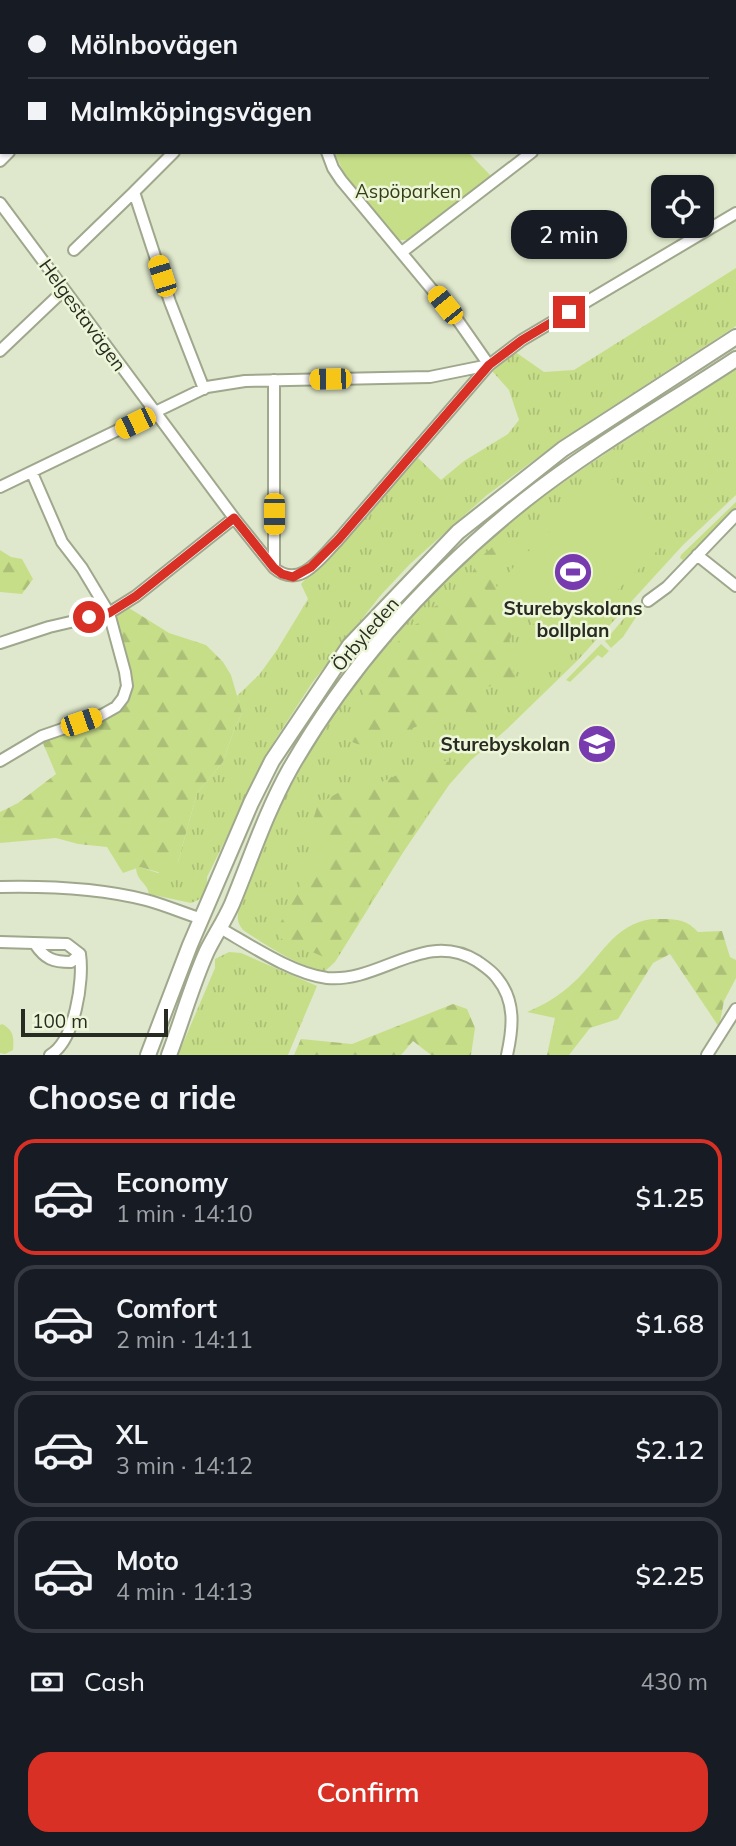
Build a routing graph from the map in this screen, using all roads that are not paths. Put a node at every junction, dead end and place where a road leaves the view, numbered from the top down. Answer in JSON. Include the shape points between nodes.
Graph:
{"nodes":[{"id":1,"x":172,"y":154,"type":"edge"},
{"id":2,"x":328,"y":154,"type":"edge"},
{"id":3,"x":529,"y":154,"type":"edge"},
{"id":4,"x":134,"y":192,"type":"junction"},
{"id":5,"x":0,"y":204,"type":"edge"},
{"id":6,"x":736,"y":213,"type":"edge"},
{"id":7,"x":74,"y":250,"type":"dead end"},
{"id":8,"x":402,"y":252,"type":"junction"},
{"id":9,"x":63,"y":291,"type":"junction"},
{"id":10,"x":736,"y":337,"type":"edge"},
{"id":11,"x":0,"y":351,"type":"edge"},
{"id":12,"x":736,"y":359,"type":"edge"},
{"id":13,"x":489,"y":365,"type":"junction"},
{"id":14,"x":455,"y":372,"type":"junction"},
{"id":15,"x":274,"y":380,"type":"junction"},
{"id":16,"x":204,"y":389,"type":"junction"},
{"id":17,"x":463,"y":396,"type":"junction"},
{"id":18,"x":156,"y":413,"type":"junction"},
{"id":19,"x":32,"y":473,"type":"junction"},
{"id":20,"x":0,"y":487,"type":"edge"},
{"id":21,"x":736,"y":515,"type":"edge"},
{"id":22,"x":234,"y":518,"type":"junction"},
{"id":23,"x":697,"y":555,"type":"junction"},
{"id":24,"x":274,"y":568,"type":"junction"},
{"id":25,"x":736,"y":586,"type":"edge"},
{"id":26,"x":648,"y":601,"type":"dead end"},
{"id":27,"x":109,"y":613,"type":"junction"},
{"id":28,"x":0,"y":643,"type":"edge"},
{"id":29,"x":0,"y":761,"type":"edge"},
{"id":30,"x":0,"y":887,"type":"edge"},
{"id":31,"x":202,"y":919,"type":"junction"},
{"id":32,"x":220,"y":928,"type":"junction"},
{"id":33,"x":0,"y":942,"type":"edge"},
{"id":34,"x":34,"y":944,"type":"junction"},
{"id":35,"x":80,"y":954,"type":"junction"},
{"id":36,"x":736,"y":1009,"type":"edge"},
{"id":37,"x":50,"y":1055,"type":"edge"},
{"id":38,"x":148,"y":1055,"type":"edge"},
{"id":39,"x":169,"y":1055,"type":"edge"},
{"id":40,"x":507,"y":1055,"type":"edge"},
{"id":41,"x":707,"y":1055,"type":"edge"}],
"edges":[{"from":1,"to":4,"type":"street"},
{"from":2,"to":8,"type":"street","via":[[341,180]]},
{"from":3,"to":8,"type":"street"},
{"from":4,"to":7,"type":"street"},
{"from":4,"to":16,"type":"street"},
{"from":5,"to":9,"type":"street","name":"Helgestavägen"},
{"from":6,"to":13,"type":"street","via":[[522,340]]},
{"from":8,"to":13,"type":"street"},
{"from":9,"to":11,"type":"street"},
{"from":9,"to":18,"type":"street","name":"Helgestavägen"},
{"from":10,"to":31,"type":"main road","name":"Örbyleden","via":[[563,449],[458,532],[350,645],[272,761]]},
{"from":12,"to":32,"type":"main road","name":"Örbyleden","via":[[527,499],[426,588],[346,683],[289,770]]},
{"from":13,"to":14,"type":"street"},
{"from":13,"to":17,"type":"street"},
{"from":14,"to":15,"type":"street","via":[[430,377]]},
{"from":14,"to":17,"type":"street"},
{"from":15,"to":16,"type":"street","via":[[223,383]]},
{"from":15,"to":24,"type":"street"},
{"from":16,"to":18,"type":"street"},
{"from":17,"to":24,"type":"street","via":[[338,540],[303,573],[293,577]]},
{"from":18,"to":19,"type":"street"},
{"from":18,"to":22,"type":"street","name":"Helgestavägen"},
{"from":19,"to":20,"type":"street"},
{"from":19,"to":27,"type":"street","via":[[62,542]]},
{"from":21,"to":23,"type":"street"},
{"from":22,"to":24,"type":"street","name":"Helgestavägen"},
{"from":22,"to":27,"type":"street"},
{"from":23,"to":25,"type":"street"},
{"from":23,"to":26,"type":"street"},
{"from":27,"to":28,"type":"street"},
{"from":27,"to":29,"type":"street","via":[[125,672],[123,698],[100,716],[42,736]]},
{"from":30,"to":31,"type":"street","via":[[59,887],[123,896]]},
{"from":31,"to":32,"type":"main road"},
{"from":31,"to":38,"type":"main road","name":"Örbyleden"},
{"from":32,"to":39,"type":"main road","name":"Örbyleden"},
{"from":32,"to":40,"type":"street","via":[[289,965],[328,978],[360,975],[427,951],[466,955],[493,972],[503,985],[513,1022]]},
{"from":33,"to":34,"type":"street"},
{"from":34,"to":35,"type":"street","via":[[67,944]]},
{"from":34,"to":35,"type":"street","via":[[51,961],[71,962]]},
{"from":35,"to":37,"type":"street","via":[[82,974],[75,1011],[65,1039]]},
{"from":36,"to":41,"type":"street"}]}
